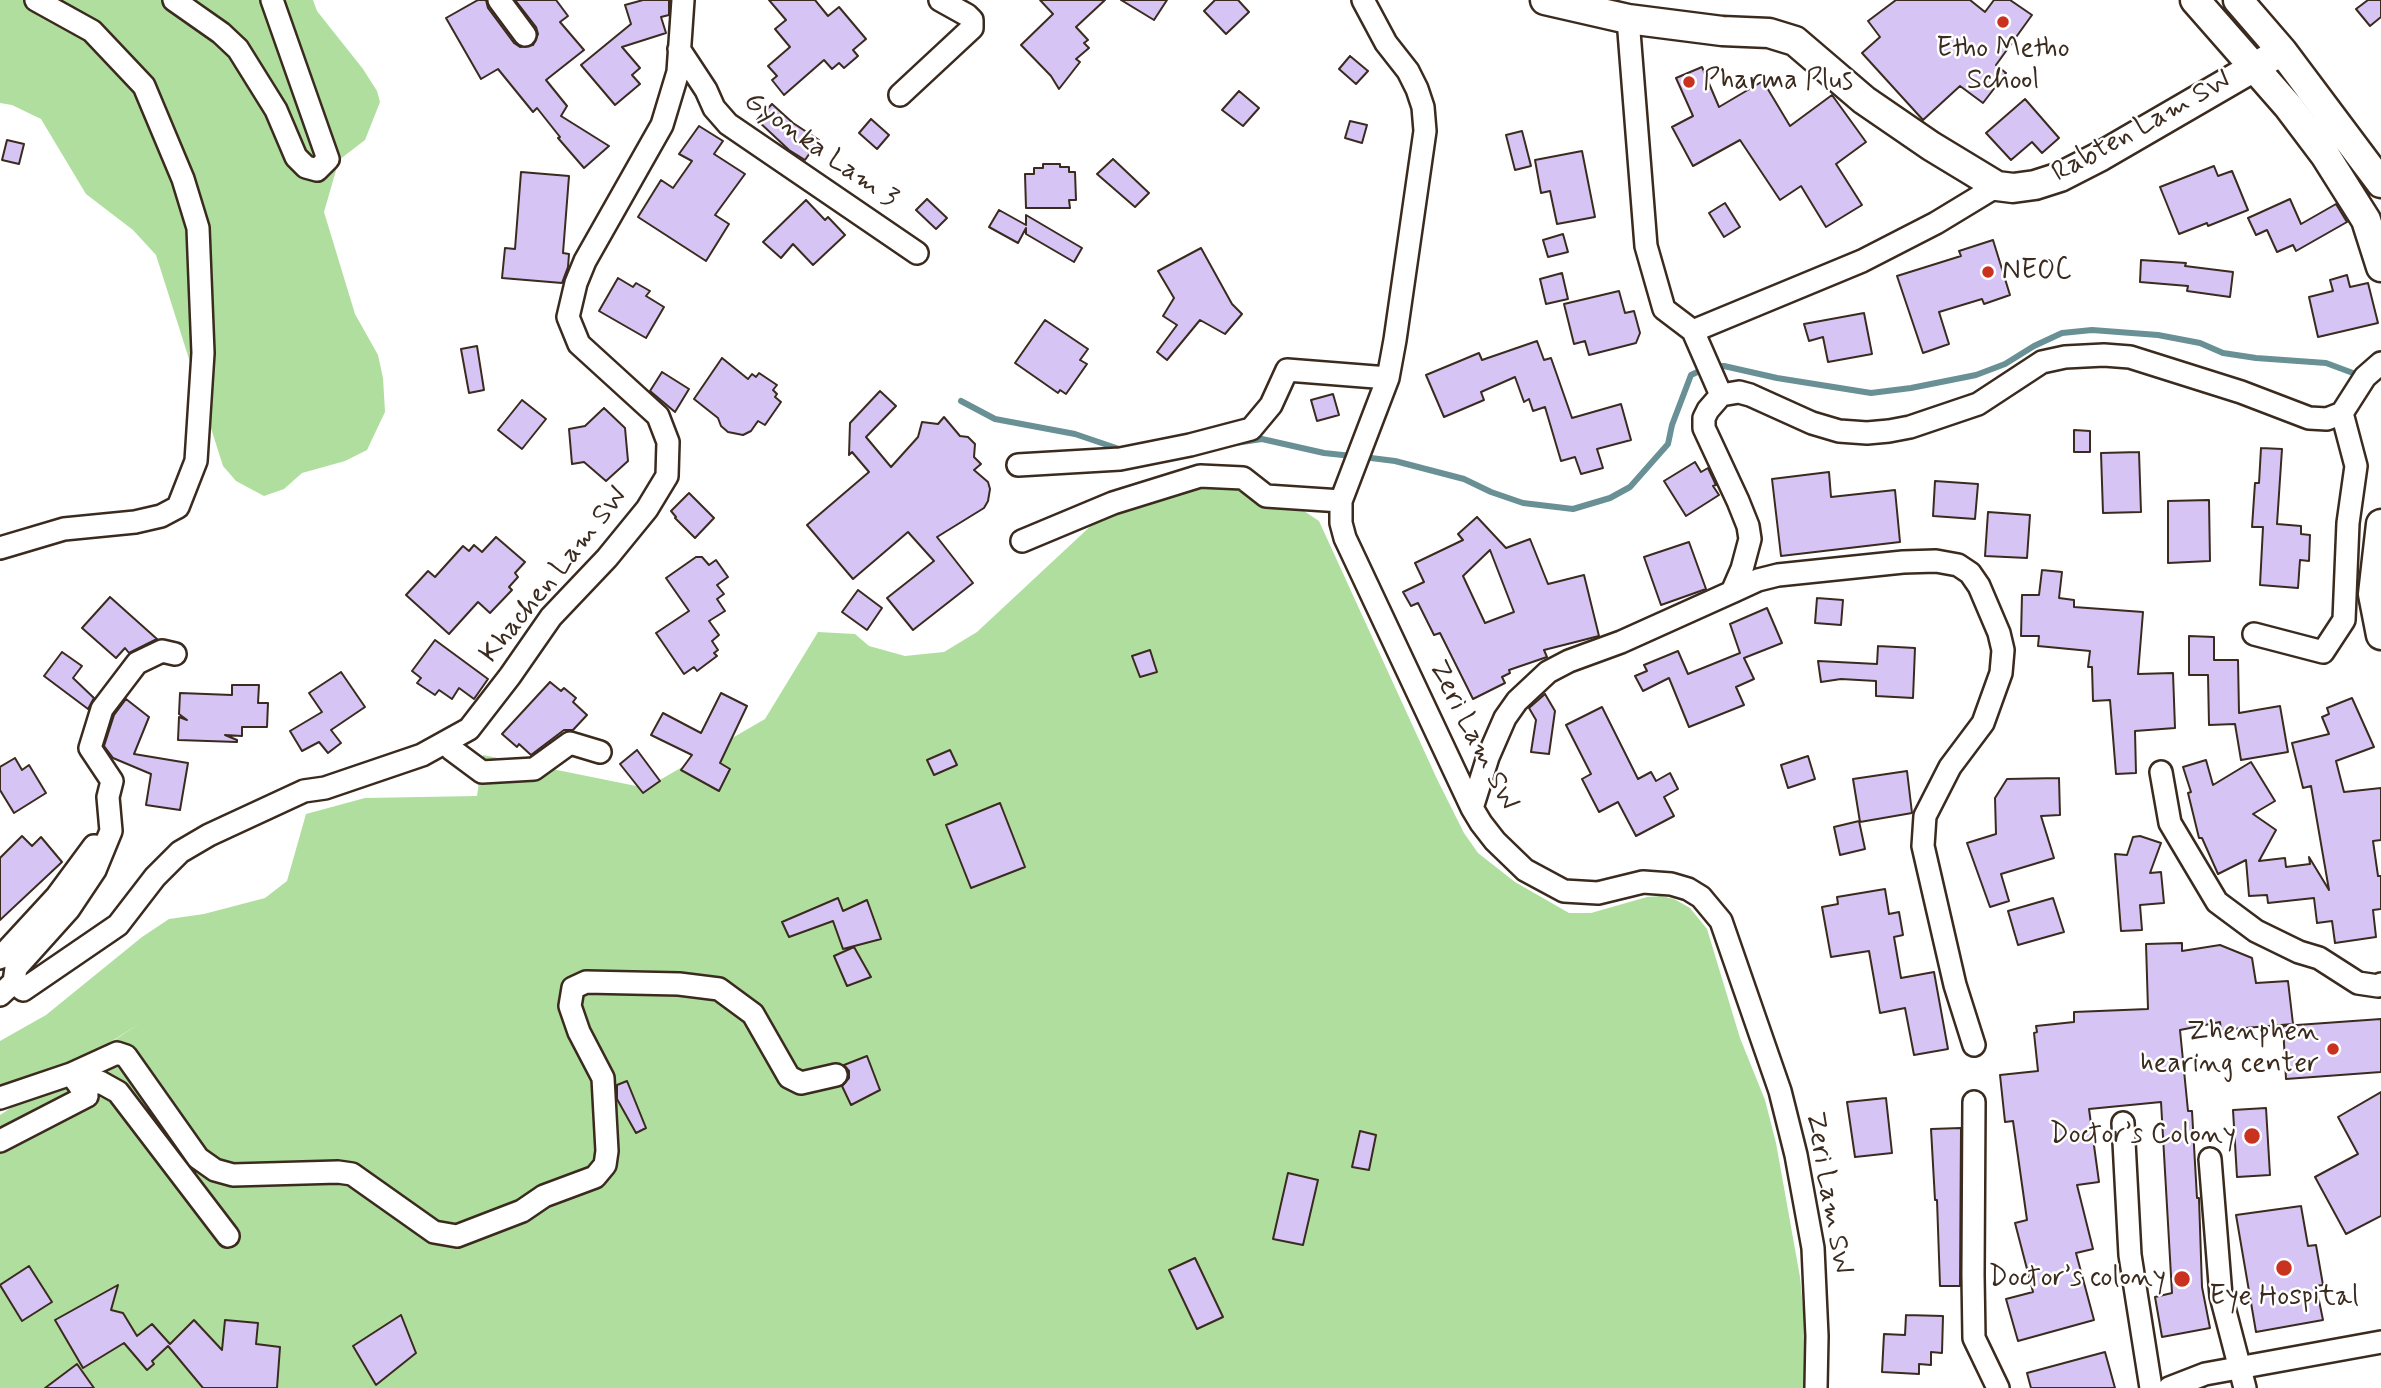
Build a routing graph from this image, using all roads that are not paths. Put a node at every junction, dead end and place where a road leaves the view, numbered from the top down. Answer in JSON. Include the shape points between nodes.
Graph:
{"nodes":[{"id":1,"x":36,"y":0,"type":"edge"},
{"id":2,"x":174,"y":0,"type":"edge"},
{"id":3,"x":272,"y":0,"type":"edge"},
{"id":4,"x":499,"y":0,"type":"edge"},
{"id":5,"x":683,"y":0,"type":"edge"},
{"id":6,"x":940,"y":0,"type":"edge"},
{"id":7,"x":1363,"y":0,"type":"edge"},
{"id":8,"x":1545,"y":0,"type":"edge"},
{"id":9,"x":2195,"y":0,"type":"edge"},
{"id":10,"x":2238,"y":0,"type":"edge"},
{"id":11,"x":1629,"y":19,"type":"junction"},
{"id":12,"x":525,"y":35,"type":"dead end"},
{"id":13,"x":679,"y":50,"type":"junction"},
{"id":14,"x":2282,"y":51,"type":"junction"},
{"id":15,"x":2254,"y":66,"type":"junction"},
{"id":16,"x":900,"y":95,"type":"dead end"},
{"id":17,"x":2381,"y":183,"type":"edge"},
{"id":18,"x":1997,"y":186,"type":"junction"},
{"id":19,"x":917,"y":253,"type":"dead end"},
{"id":20,"x":2381,"y":267,"type":"edge"},
{"id":21,"x":1697,"y":340,"type":"junction"},
{"id":22,"x":2381,"y":363,"type":"edge"},
{"id":23,"x":1388,"y":378,"type":"junction"},
{"id":24,"x":1717,"y":386,"type":"junction"},
{"id":25,"x":2342,"y":413,"type":"junction"},
{"id":26,"x":1018,"y":465,"type":"dead end"},
{"id":27,"x":1341,"y":501,"type":"junction"},
{"id":28,"x":2381,"y":524,"type":"edge"},
{"id":29,"x":1022,"y":541,"type":"dead end"},
{"id":30,"x":0,"y":548,"type":"edge"},
{"id":31,"x":1732,"y":592,"type":"junction"},
{"id":32,"x":2254,"y":634,"type":"dead end"},
{"id":33,"x":2381,"y":635,"type":"edge"},
{"id":34,"x":175,"y":654,"type":"dead end"},
{"id":35,"x":449,"y":742,"type":"junction"},
{"id":36,"x":600,"y":752,"type":"dead end"},
{"id":37,"x":2161,"y":772,"type":"dead end"},
{"id":38,"x":1472,"y":808,"type":"junction"},
{"id":39,"x":104,"y":848,"type":"junction"},
{"id":40,"x":0,"y":958,"type":"edge"},
{"id":41,"x":2381,"y":984,"type":"edge"},
{"id":42,"x":7,"y":988,"type":"edge"},
{"id":43,"x":1973,"y":1045,"type":"dead end"},
{"id":44,"x":836,"y":1074,"type":"dead end"},
{"id":45,"x":76,"y":1080,"type":"junction"},
{"id":46,"x":0,"y":1098,"type":"edge"},
{"id":47,"x":1975,"y":1102,"type":"dead end"},
{"id":48,"x":2123,"y":1123,"type":"dead end"},
{"id":49,"x":0,"y":1141,"type":"edge"},
{"id":50,"x":2210,"y":1159,"type":"dead end"},
{"id":51,"x":228,"y":1236,"type":"dead end"},
{"id":52,"x":2381,"y":1342,"type":"edge"},
{"id":53,"x":2243,"y":1378,"type":"edge"},
{"id":54,"x":1816,"y":1388,"type":"edge"},
{"id":55,"x":1998,"y":1388,"type":"edge"},
{"id":56,"x":2151,"y":1388,"type":"edge"},
{"id":57,"x":2169,"y":1388,"type":"edge"}],
"edges":[{"from":1,"to":30,"type":"street","via":[[92,31],[144,86],[183,179],[198,228],[203,353],[196,461],[178,507],[161,516],[64,529]]},
{"from":2,"to":3,"type":"street","via":[[238,50],[276,110],[296,157],[317,170],[328,159]]},
{"from":4,"to":12,"type":"street"},
{"from":5,"to":13,"type":"street","name":"Khachen Lam SW"},
{"from":6,"to":16,"type":"street","via":[[967,15],[972,29]]},
{"from":7,"to":23,"type":"street","name":"Zeri Lam SW","via":[[1417,89],[1425,131]]},
{"from":8,"to":11,"type":"main road"},
{"from":9,"to":15,"type":"main road"},
{"from":10,"to":14,"type":"main road"},
{"from":11,"to":18,"type":"main road","via":[[1769,33],[1795,41],[1864,100]]},
{"from":11,"to":21,"type":"street","via":[[1646,246],[1664,309]]},
{"from":13,"to":19,"type":"street","name":"Gyonka Lam 3","via":[[728,124]]},
{"from":13,"to":35,"type":"street","name":"Khachen Lam SW","via":[[678,72],[662,125],[585,261],[568,317],[579,344],[658,416],[668,442],[667,476],[647,509],[551,617],[469,729]]},
{"from":14,"to":15,"type":"main road","name":"Rabten Lam SW"},
{"from":14,"to":17,"type":"main road"},
{"from":15,"to":18,"type":"main road","name":"Rabten Lam SW","via":[[2060,177],[2014,188]]},
{"from":15,"to":20,"type":"main road","via":[[2325,155],[2366,220]]},
{"from":18,"to":21,"type":"street","via":[[1862,261]]},
{"from":21,"to":24,"type":"street"},
{"from":22,"to":25,"type":"street","via":[[2365,377]]},
{"from":23,"to":26,"type":"street","via":[[1287,370],[1271,405],[1251,429],[1120,459]]},
{"from":23,"to":27,"type":"street","name":"Zeri Lam SW"},
{"from":24,"to":25,"type":"street","via":[[1750,395],[1812,423],[1867,433],[1930,421],[1978,404],[2042,362],[2104,355],[2130,357],[2309,418],[2327,419]]},
{"from":24,"to":31,"type":"street","via":[[1704,428],[1738,501],[1749,539]]},
{"from":25,"to":32,"type":"street","via":[[2356,466],[2348,523],[2344,620],[2323,652]]},
{"from":27,"to":29,"type":"street","via":[[1266,496],[1243,478],[1200,476],[1113,503]]},
{"from":27,"to":38,"type":"street","name":"Zeri Lam SW","via":[[1341,523],[1350,552]]},
{"from":28,"to":33,"type":"main road","via":[[2373,594]]},
{"from":31,"to":38,"type":"street","via":[[1548,672],[1505,718]]},
{"from":31,"to":43,"type":"street","via":[[1778,575],[1936,561],[1958,565],[1979,586],[1999,633],[2001,673],[1983,723],[1950,767],[1925,816],[1923,846]]},
{"from":34,"to":39,"type":"street","via":[[162,651],[137,663],[102,709],[90,748],[112,781],[108,797],[111,831]]},
{"from":35,"to":36,"type":"street","via":[[451,749],[482,772],[534,769],[570,743]]},
{"from":35,"to":42,"type":"street","name":"Khachen Lam SW","via":[[360,777],[304,791],[209,835],[180,852],[118,925],[23,990]]},
{"from":37,"to":41,"type":"street","via":[[2170,823],[2217,902],[2256,931],[2319,958],[2358,983]]},
{"from":38,"to":54,"type":"street","name":"Zeri Lam SW","via":[[1525,870],[1564,891],[1598,893],[1643,882],[1671,884],[1701,897],[1721,921],[1773,1069],[1796,1155],[1812,1248]]},
{"from":39,"to":40,"type":"street","via":[[94,846],[57,897]]},
{"from":39,"to":42,"type":"street","via":[[69,909],[16,968]]},
{"from":44,"to":45,"type":"street","via":[[802,1083],[789,1077],[754,1014],[719,989],[586,982],[573,988],[570,1006],[603,1078],[605,1165],[595,1177],[457,1236],[434,1232],[352,1174],[233,1175],[215,1170],[198,1158],[126,1056],[117,1053]]},
{"from":45,"to":46,"type":"street"},
{"from":45,"to":49,"type":"street","via":[[87,1096]]},
{"from":45,"to":51,"type":"street","via":[[100,1082],[118,1092]]},
{"from":47,"to":55,"type":"street","via":[[1975,1338]]},
{"from":48,"to":56,"type":"street","via":[[2130,1255]]},
{"from":50,"to":53,"type":"street","via":[[2221,1296]]},
{"from":52,"to":53,"type":"street"},
{"from":53,"to":57,"type":"street","via":[[2205,1374]]}]}
